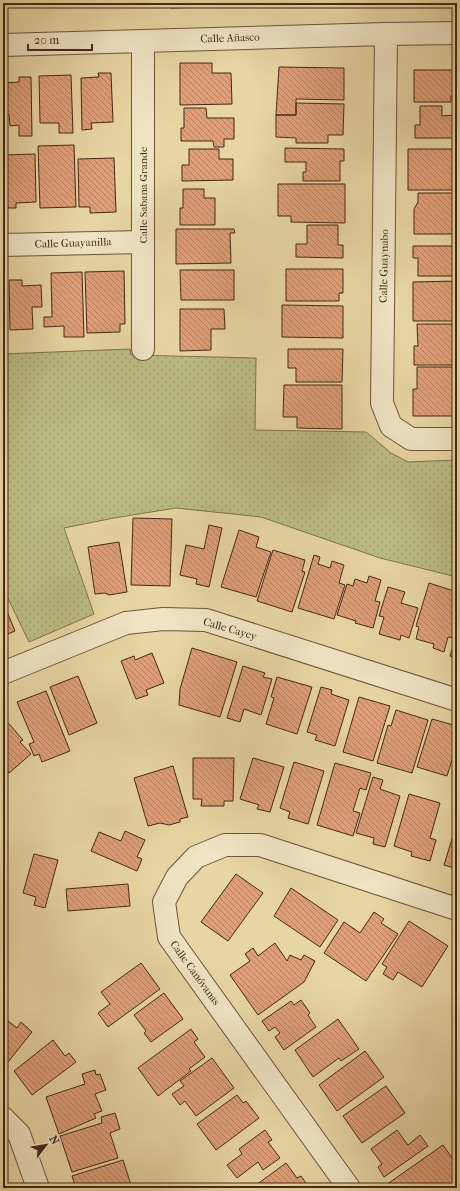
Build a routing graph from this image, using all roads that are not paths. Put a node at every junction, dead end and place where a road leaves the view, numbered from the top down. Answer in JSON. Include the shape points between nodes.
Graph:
{"nodes":[{"id":1,"x":457,"y":33,"type":"edge"},
{"id":2,"x":386,"y":34,"type":"junction"},
{"id":3,"x":143,"y":41,"type":"junction"},
{"id":4,"x":3,"y":45,"type":"edge"},
{"id":5,"x":142,"y":242,"type":"junction"},
{"id":6,"x":3,"y":245,"type":"edge"},
{"id":7,"x":143,"y":349,"type":"dead end"},
{"id":8,"x":457,"y":439,"type":"edge"},
{"id":9,"x":3,"y":673,"type":"edge"},
{"id":10,"x":457,"y":700,"type":"edge"},
{"id":11,"x":457,"y":909,"type":"edge"},
{"id":12,"x":3,"y":1118,"type":"edge"},
{"id":13,"x":38,"y":1188,"type":"edge"},
{"id":14,"x":349,"y":1188,"type":"edge"}],
"edges":[{"from":1,"to":2,"type":"street","name":"Calle Añasco"},
{"from":2,"to":3,"type":"street","name":"Calle Añasco"},
{"from":2,"to":8,"type":"street","name":"Calle Guaynabo","via":[[382,403],[390,426],[411,439]]},
{"from":3,"to":4,"type":"street","name":"Calle Añasco"},
{"from":3,"to":5,"type":"street","name":"Calle Sabana Grande"},
{"from":5,"to":6,"type":"street","name":"Calle Guayanilla"},
{"from":5,"to":7,"type":"street","name":"Calle Sabana Grande"},
{"from":9,"to":10,"type":"street","name":"Calle Cayey","via":[[126,623],[163,619],[206,620]]},
{"from":11,"to":14,"type":"street","name":"Calle Canóvanas","via":[[260,845],[225,845],[196,857],[177,877],[164,902],[169,937]]},
{"from":12,"to":13,"type":"street","via":[[19,1134]]}]}
